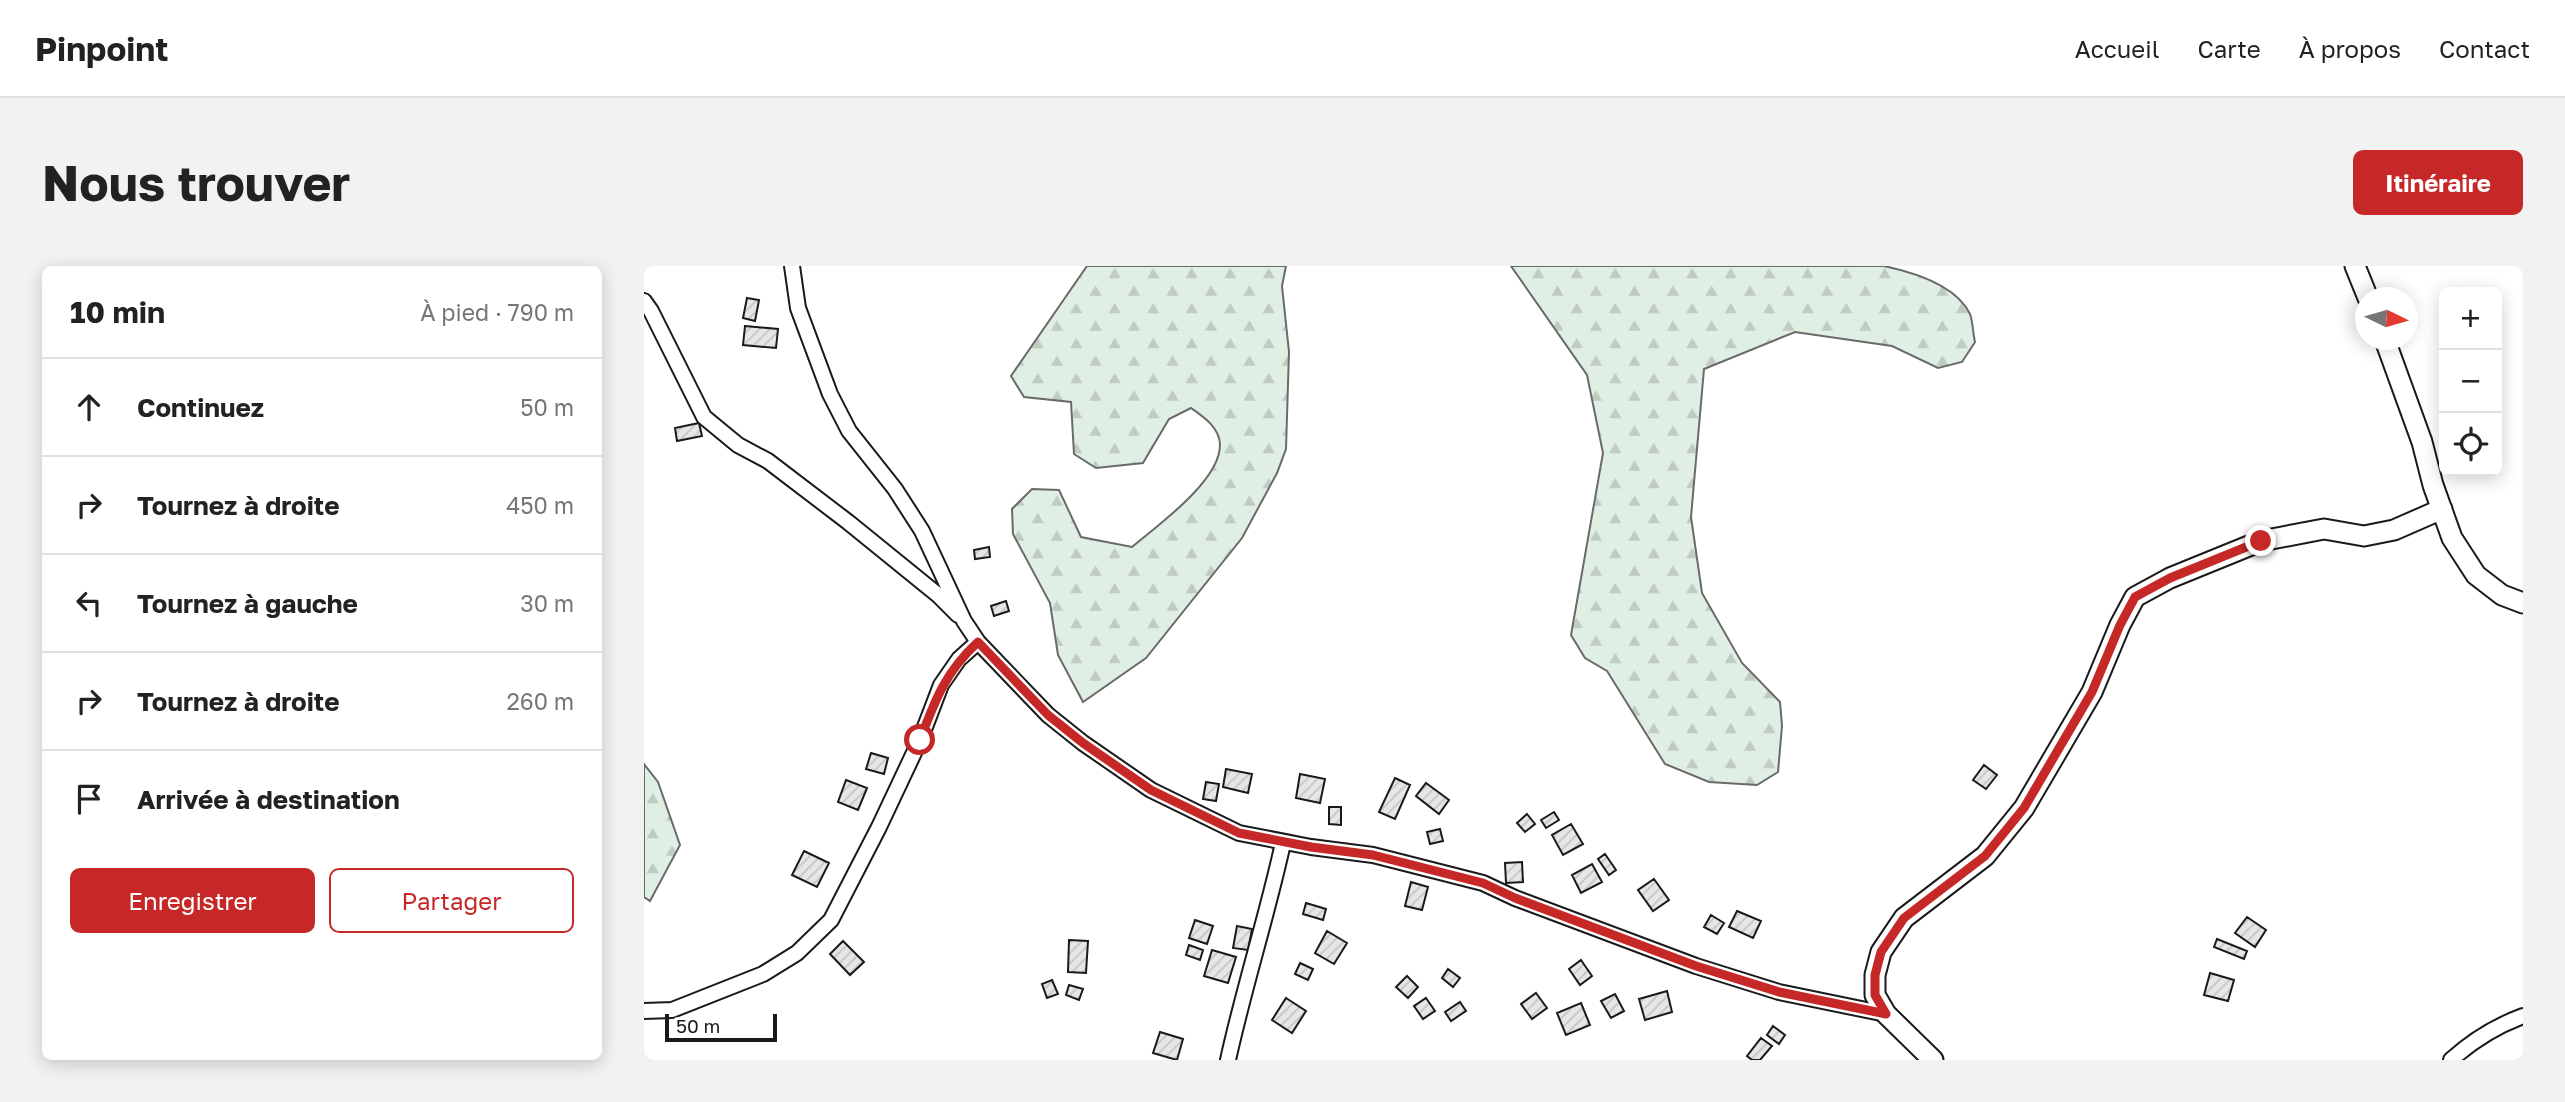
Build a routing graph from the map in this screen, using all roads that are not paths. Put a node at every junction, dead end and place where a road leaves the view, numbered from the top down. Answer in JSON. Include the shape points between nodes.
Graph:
{"nodes":[{"id":1,"x":792,"y":266,"type":"edge"},
{"id":2,"x":2355,"y":266,"type":"edge"},
{"id":3,"x":2364,"y":287,"type":"edge"},
{"id":4,"x":644,"y":301,"type":"edge"},
{"id":5,"x":2389,"y":350,"type":"edge"},
{"id":6,"x":2442,"y":509,"type":"junction"},
{"id":7,"x":2523,"y":603,"type":"edge"},
{"id":8,"x":964,"y":621,"type":"junction"},
{"id":9,"x":978,"y":642,"type":"junction"},
{"id":10,"x":1283,"y":842,"type":"junction"},
{"id":11,"x":644,"y":1011,"type":"edge"},
{"id":12,"x":1886,"y":1014,"type":"junction"},
{"id":13,"x":2523,"y":1016,"type":"edge"},
{"id":14,"x":1228,"y":1060,"type":"edge"},
{"id":15,"x":1933,"y":1060,"type":"edge"},
{"id":16,"x":2451,"y":1060,"type":"edge"}],
"edges":[{"from":1,"to":8,"type":"street","via":[[798,308],[830,394],[849,431],[922,531]]},
{"from":2,"to":3,"type":"street"},
{"from":4,"to":8,"type":"street","via":[[704,417],[848,522]]},
{"from":5,"to":6,"type":"street"},
{"from":6,"to":7,"type":"street","via":[[2452,538],[2476,576],[2502,595]]},
{"from":6,"to":12,"type":"street","via":[[2394,530],[2364,536],[2324,529],[2261,541],[2135,597],[2092,692],[2024,808],[1985,856],[1904,918],[1881,952],[1875,995]]},
{"from":8,"to":9,"type":"street"},
{"from":9,"to":10,"type":"street","via":[[1048,715],[1151,790],[1239,833]]},
{"from":9,"to":11,"type":"street","via":[[941,685],[920,740],[831,920],[797,953],[763,974],[672,1010]]},
{"from":10,"to":12,"type":"street","via":[[1373,855],[1483,883],[1696,966],[1779,992]]},
{"from":10,"to":14,"type":"street"},
{"from":12,"to":15,"type":"street"},
{"from":13,"to":16,"type":"street","via":[[2498,1026]]}]}
